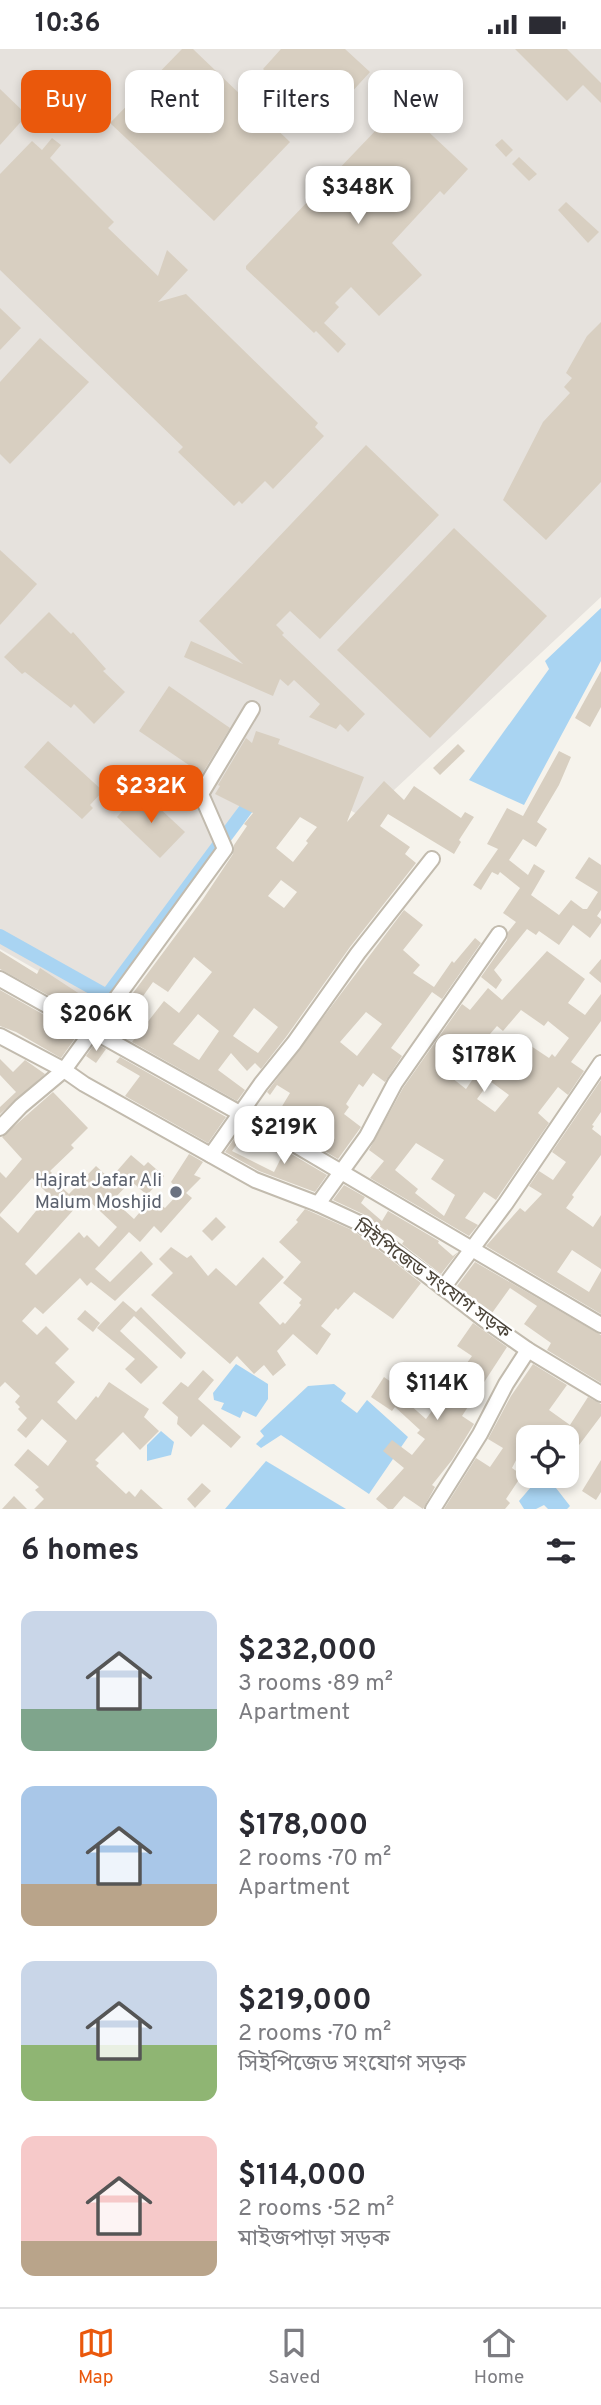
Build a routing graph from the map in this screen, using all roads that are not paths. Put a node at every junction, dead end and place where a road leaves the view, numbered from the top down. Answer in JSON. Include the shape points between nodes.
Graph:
{"nodes":[{"id":1,"x":252,"y":709,"type":"dead end"},
{"id":2,"x":432,"y":859,"type":"dead end"},
{"id":3,"x":499,"y":934,"type":"dead end"},
{"id":4,"x":0,"y":979,"type":"edge"},
{"id":5,"x":94,"y":1031,"type":"junction"},
{"id":6,"x":0,"y":1037,"type":"edge"},
{"id":7,"x":601,"y":1063,"type":"edge"},
{"id":8,"x":64,"y":1070,"type":"junction"},
{"id":9,"x":242,"y":1114,"type":"junction"},
{"id":10,"x":0,"y":1128,"type":"edge"},
{"id":11,"x":211,"y":1155,"type":"junction"},
{"id":12,"x":343,"y":1172,"type":"junction"},
{"id":13,"x":318,"y":1204,"type":"junction"},
{"id":14,"x":473,"y":1248,"type":"junction"},
{"id":15,"x":443,"y":1288,"type":"junction"},
{"id":16,"x":601,"y":1325,"type":"edge"},
{"id":17,"x":528,"y":1350,"type":"junction"},
{"id":18,"x":601,"y":1394,"type":"edge"},
{"id":19,"x":433,"y":1509,"type":"edge"}],
"edges":[{"from":1,"to":5,"type":"street","via":[[201,794],[225,849]]},
{"from":2,"to":9,"type":"street"},
{"from":3,"to":12,"type":"street","via":[[395,1083]]},
{"from":4,"to":5,"type":"street"},
{"from":5,"to":8,"type":"street"},
{"from":5,"to":9,"type":"street"},
{"from":6,"to":8,"type":"street","name":"সিইপিজেড সংযোগ সড়ক"},
{"from":7,"to":14,"type":"street"},
{"from":8,"to":10,"type":"street"},
{"from":8,"to":11,"type":"street","name":"সিইপিজেড সংযোগ সড়ক"},
{"from":9,"to":11,"type":"street"},
{"from":9,"to":12,"type":"street"},
{"from":11,"to":13,"type":"street","name":"সিইপিজেড সংযোগ সড়ক","via":[[255,1180]]},
{"from":12,"to":13,"type":"street"},
{"from":12,"to":14,"type":"street"},
{"from":13,"to":15,"type":"street","name":"সিইপিজেড সংযোগ সড়ক","via":[[359,1223]]},
{"from":14,"to":15,"type":"street"},
{"from":14,"to":16,"type":"street"},
{"from":15,"to":17,"type":"street","name":"সিইপিজেড সংযোগ সড়ক"},
{"from":17,"to":18,"type":"street","name":"সিইপিজেড সংযোগ সড়ক"},
{"from":17,"to":19,"type":"street"}]}
